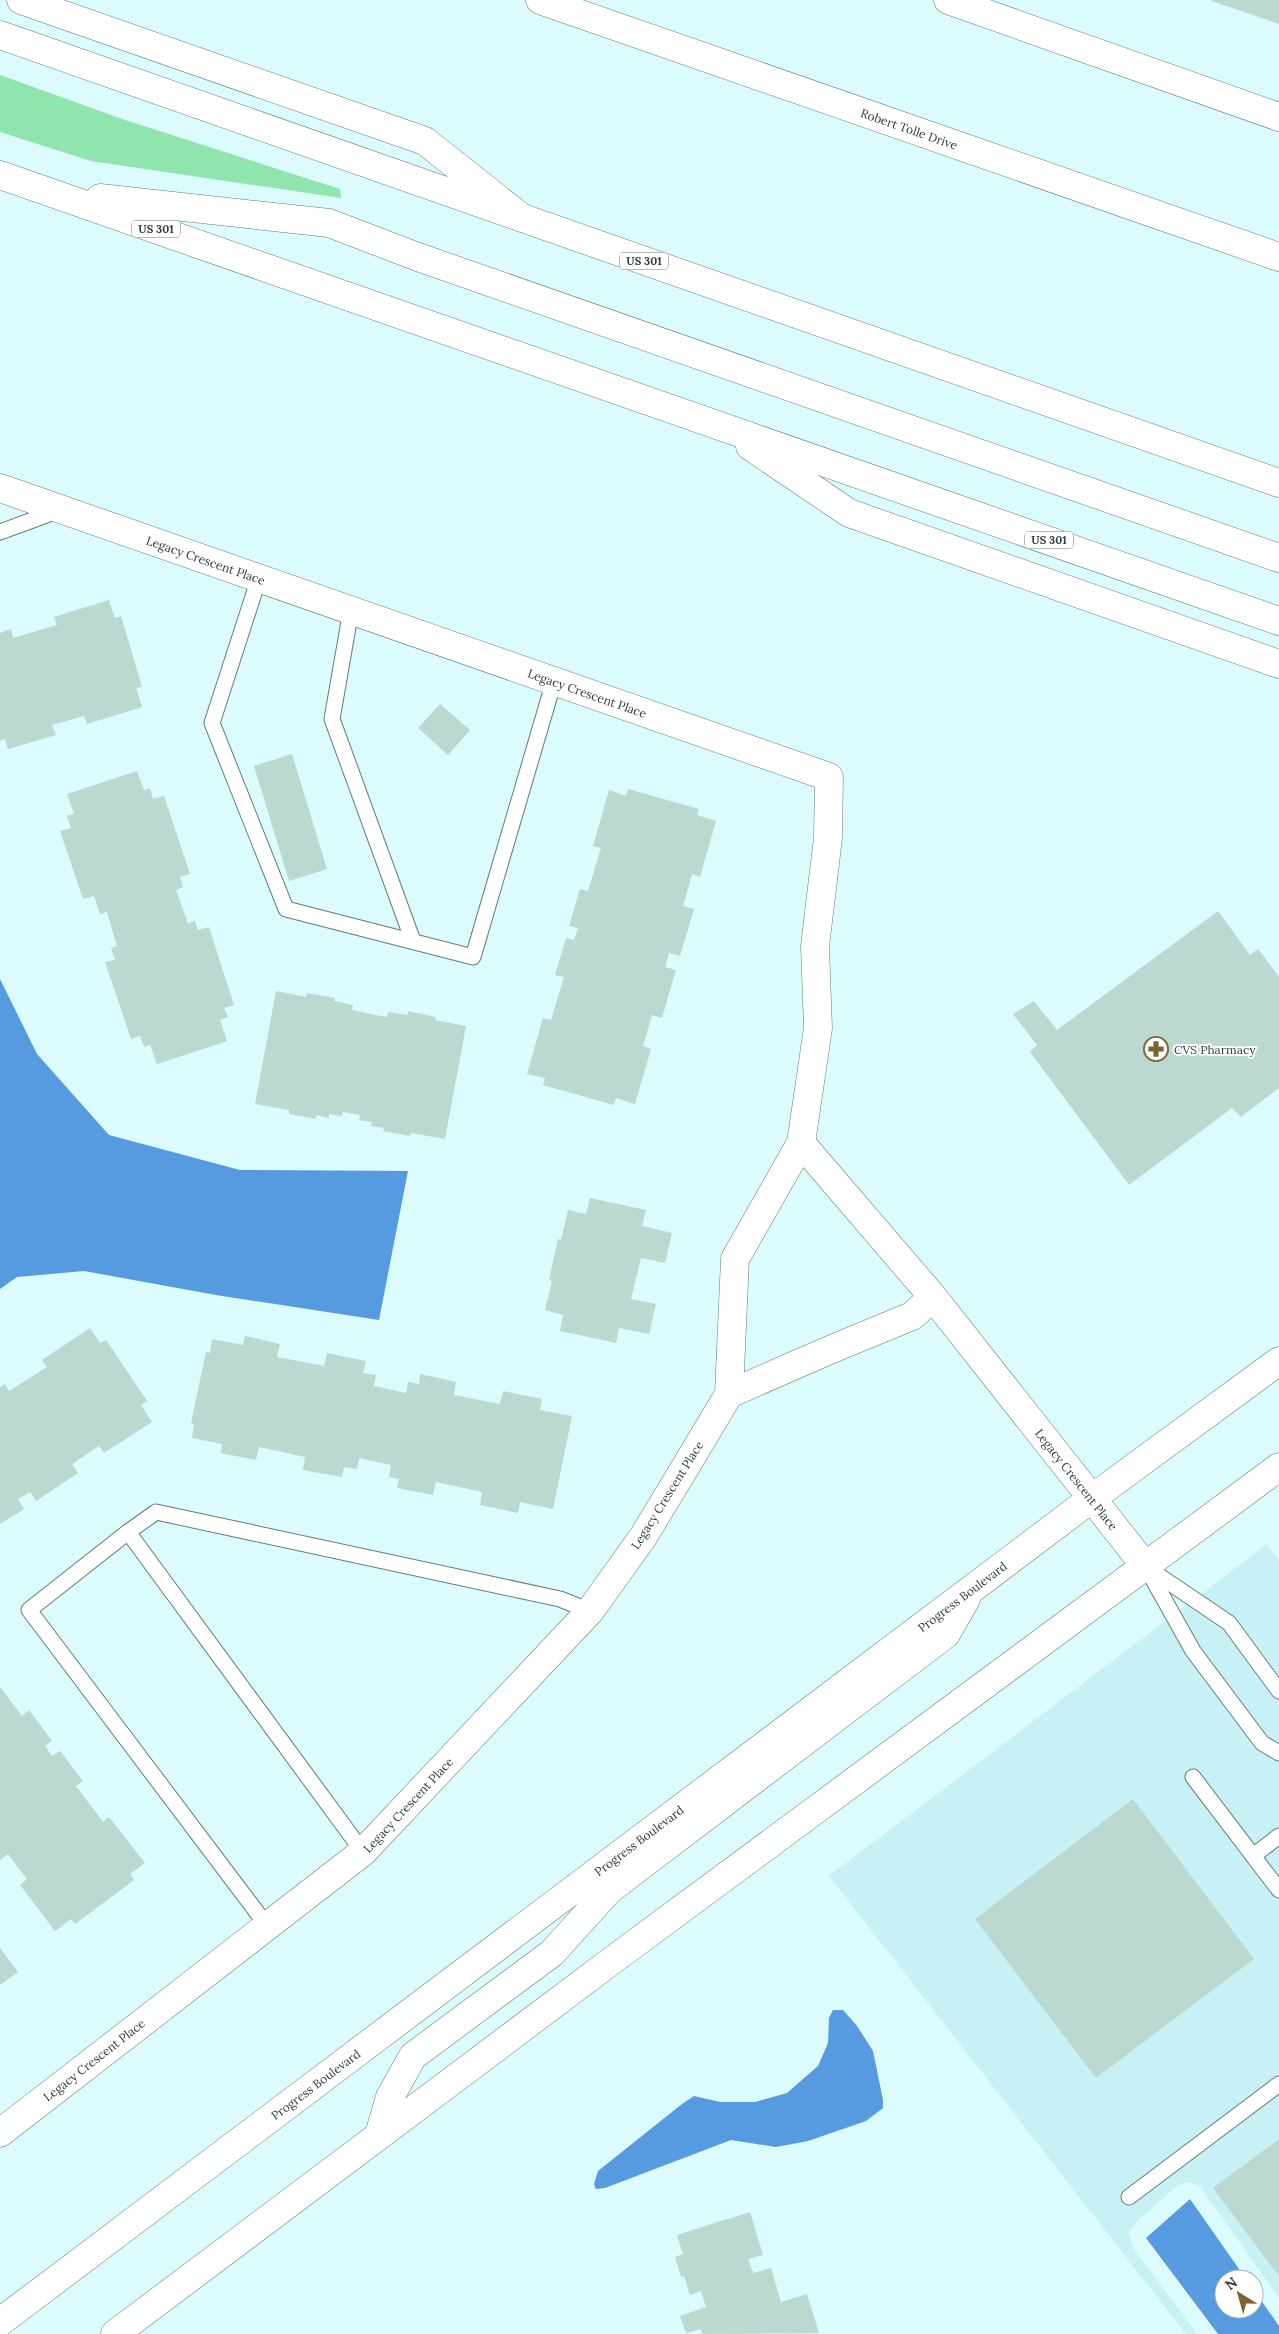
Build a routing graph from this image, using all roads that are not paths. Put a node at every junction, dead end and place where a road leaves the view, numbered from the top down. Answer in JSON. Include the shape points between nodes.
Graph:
{"nodes":[{"id":1,"x":21,"y":0,"type":"edge"},
{"id":2,"x":540,"y":0,"type":"edge"},
{"id":3,"x":948,"y":0,"type":"edge"},
{"id":4,"x":0,"y":36,"type":"edge"},
{"id":5,"x":1279,"y":117,"type":"edge"},
{"id":6,"x":0,"y":175,"type":"edge"},
{"id":7,"x":51,"y":192,"type":"junction"},
{"id":8,"x":522,"y":218,"type":"junction"},
{"id":9,"x":1279,"y":257,"type":"edge"},
{"id":10,"x":720,"y":425,"type":"junction"},
{"id":11,"x":1279,"y":483,"type":"edge"},
{"id":12,"x":0,"y":488,"type":"edge"},
{"id":13,"x":61,"y":509,"type":"junction"},
{"id":14,"x":0,"y":532,"type":"edge"},
{"id":15,"x":1279,"y":558,"type":"edge"},
{"id":16,"x":259,"y":578,"type":"junction"},
{"id":17,"x":351,"y":610,"type":"junction"},
{"id":18,"x":1279,"y":621,"type":"edge"},
{"id":19,"x":1279,"y":664,"type":"edge"},
{"id":20,"x":554,"y":682,"type":"junction"},
{"id":21,"x":413,"y":942,"type":"junction"},
{"id":22,"x":801,"y":1143,"type":"junction"},
{"id":23,"x":933,"y":1297,"type":"junction"},
{"id":24,"x":1279,"y":1361,"type":"edge"},
{"id":25,"x":730,"y":1394,"type":"junction"},
{"id":26,"x":1279,"y":1467,"type":"edge"},
{"id":27,"x":1091,"y":1499,"type":"junction"},
{"id":28,"x":128,"y":1532,"type":"junction"},
{"id":29,"x":1146,"y":1567,"type":"junction"},
{"id":30,"x":972,"y":1589,"type":"junction"},
{"id":31,"x":590,"y":1611,"type":"junction"},
{"id":32,"x":1279,"y":1691,"type":"edge"},
{"id":33,"x":1279,"y":1753,"type":"edge"},
{"id":34,"x":1193,"y":1777,"type":"dead end"},
{"id":35,"x":1279,"y":1836,"type":"edge"},
{"id":36,"x":363,"y":1852,"type":"junction"},
{"id":37,"x":1253,"y":1856,"type":"junction"},
{"id":38,"x":1279,"y":1890,"type":"edge"},
{"id":39,"x":268,"y":1927,"type":"junction"},
{"id":40,"x":1279,"y":2084,"type":"edge"},
{"id":41,"x":0,"y":2133,"type":"edge"},
{"id":42,"x":380,"y":2135,"type":"junction"},
{"id":43,"x":1129,"y":2197,"type":"dead end"},
{"id":44,"x":0,"y":2322,"type":"edge"},
{"id":45,"x":115,"y":2334,"type":"edge"}],
"edges":[{"from":1,"to":8,"type":"main road","via":[[425,142]]},
{"from":2,"to":9,"type":"main road","name":"Robert Tolle Drive"},
{"from":3,"to":5,"type":"main road"},
{"from":4,"to":8,"type":"main road","number":"US 301"},
{"from":6,"to":7,"type":"main road","number":"US 301"},
{"from":7,"to":10,"type":"main road","number":"US 301"},
{"from":7,"to":15,"type":"main road","via":[[329,222],[418,257]]},
{"from":8,"to":11,"type":"main road","number":"US 301"},
{"from":10,"to":18,"type":"main road","number":"US 301"},
{"from":10,"to":19,"type":"main road","via":[[849,513]]},
{"from":12,"to":13,"type":"main road","name":"Legacy Crescent Place"},
{"from":13,"to":14,"type":"lane"},
{"from":13,"to":16,"type":"main road","name":"Legacy Crescent Place"},
{"from":16,"to":17,"type":"main road","name":"Legacy Crescent Place"},
{"from":16,"to":21,"type":"lane","via":[[212,724],[286,909]]},
{"from":17,"to":20,"type":"main road","name":"Legacy Crescent Place"},
{"from":17,"to":21,"type":"lane","via":[[332,719]]},
{"from":20,"to":21,"type":"lane","via":[[473,957]]},
{"from":20,"to":22,"type":"main road","name":"Legacy Crescent Place","via":[[829,777],[828,838],[815,946],[818,1028]]},
{"from":22,"to":23,"type":"main road","name":"Legacy Crescent Place"},
{"from":22,"to":25,"type":"main road","name":"Legacy Crescent Place","via":[[735,1259]]},
{"from":23,"to":25,"type":"main road","via":[[912,1316]]},
{"from":23,"to":27,"type":"main road","name":"Legacy Crescent Place"},
{"from":24,"to":27,"type":"main road","name":"Progress Boulevard"},
{"from":25,"to":31,"type":"main road","name":"Legacy Crescent Place","via":[[642,1537]]},
{"from":26,"to":29,"type":"main road"},
{"from":27,"to":29,"type":"main road","name":"Legacy Crescent Place"},
{"from":27,"to":30,"type":"main road","name":"Progress Boulevard"},
{"from":28,"to":31,"type":"lane","via":[[156,1512],[560,1599]]},
{"from":28,"to":36,"type":"lane"},
{"from":28,"to":39,"type":"lane","via":[[29,1610]]},
{"from":29,"to":32,"type":"lane","via":[[1229,1623]]},
{"from":29,"to":33,"type":"lane","via":[[1193,1651],[1262,1743]]},
{"from":29,"to":42,"type":"main road"},
{"from":30,"to":42,"type":"main road","via":[[946,1634],[610,1890],[552,1953],[413,2056],[390,2097]]},
{"from":30,"to":44,"type":"main road","name":"Progress Boulevard"},
{"from":31,"to":36,"type":"main road","name":"Legacy Crescent Place"},
{"from":34,"to":37,"type":"lane"},
{"from":35,"to":37,"type":"lane"},
{"from":36,"to":39,"type":"main road","name":"Legacy Crescent Place"},
{"from":37,"to":38,"type":"lane"},
{"from":39,"to":41,"type":"main road","name":"Legacy Crescent Place"},
{"from":40,"to":43,"type":"lane"},
{"from":42,"to":45,"type":"main road"}]}
